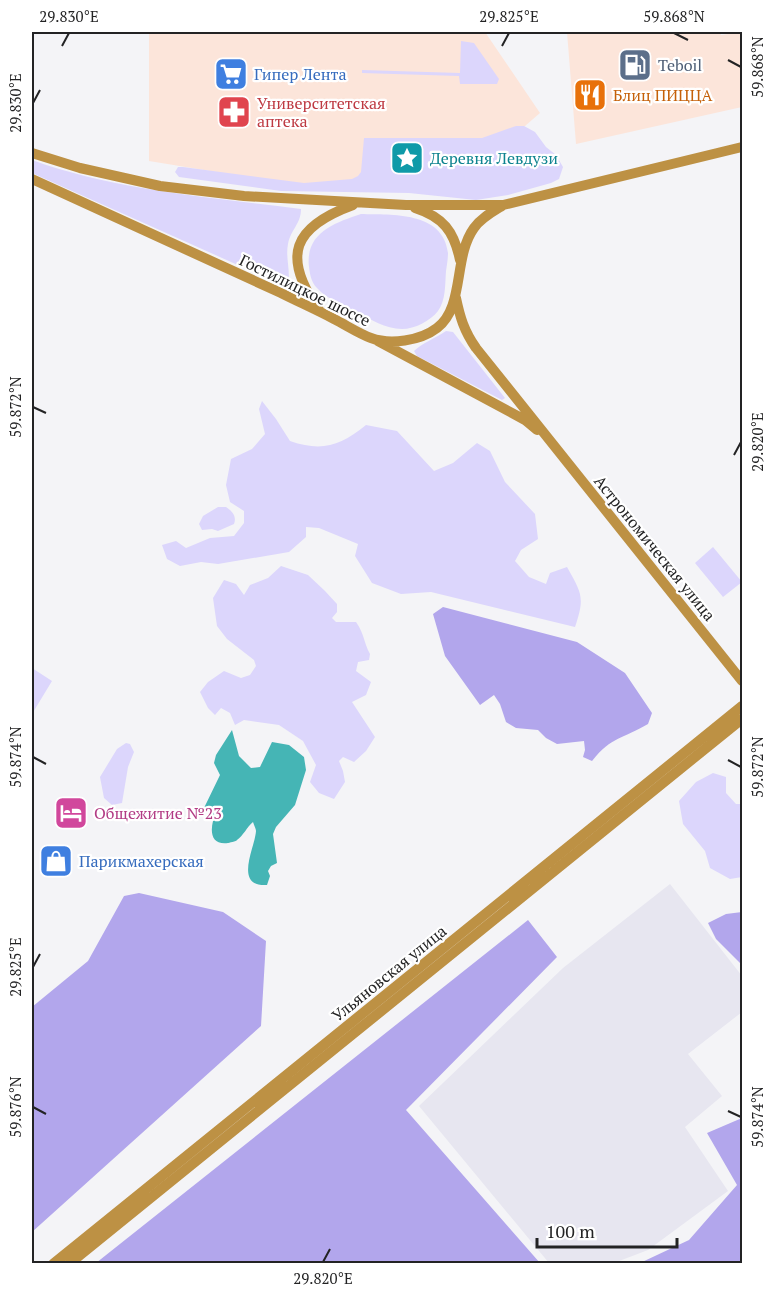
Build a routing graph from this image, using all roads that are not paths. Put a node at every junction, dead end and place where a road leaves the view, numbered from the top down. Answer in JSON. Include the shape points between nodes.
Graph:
{"nodes":[{"id":1,"x":742,"y":147,"type":"edge"},
{"id":2,"x":32,"y":153,"type":"edge"},
{"id":3,"x":32,"y":179,"type":"edge"},
{"id":4,"x":360,"y":203,"type":"junction"},
{"id":5,"x":406,"y":205,"type":"junction"},
{"id":6,"x":503,"y":206,"type":"junction"},
{"id":7,"x":460,"y":262,"type":"junction"},
{"id":8,"x":455,"y":294,"type":"junction"},
{"id":9,"x":319,"y":311,"type":"junction"},
{"id":10,"x":372,"y":338,"type":"junction"},
{"id":11,"x":544,"y":434,"type":"junction"},
{"id":12,"x":742,"y":681,"type":"edge"},
{"id":13,"x":742,"y":706,"type":"edge"},
{"id":14,"x":742,"y":719,"type":"edge"},
{"id":15,"x":53,"y":1263,"type":"edge"},
{"id":16,"x":69,"y":1263,"type":"edge"}],
"edges":[{"from":1,"to":6,"type":"main road","name":"Гостилицкое шоссе"},
{"from":2,"to":4,"type":"main road","name":"Гостилицкое шоссе","via":[[160,186]]},
{"from":3,"to":9,"type":"main road","name":"Гостилицкое шоссе"},
{"from":4,"to":5,"type":"main road","name":"Гостилицкое шоссе"},
{"from":4,"to":9,"type":"main road","via":[[325,217],[307,230],[302,240],[298,251],[300,277]]},
{"from":5,"to":6,"type":"main road","name":"Гостилицкое шоссе"},
{"from":5,"to":7,"type":"main road","via":[[436,216],[446,226],[457,246]]},
{"from":6,"to":7,"type":"main road","name":"Гостилицкое шоссе","via":[[472,231]]},
{"from":7,"to":8,"type":"main road","name":"Гостилицкое шоссе"},
{"from":8,"to":10,"type":"main road","name":"Гостилицкое шоссе","via":[[445,321],[423,336],[408,340]]},
{"from":8,"to":11,"type":"main road","name":"Астрономическая улица","via":[[466,333]]},
{"from":9,"to":10,"type":"main road","name":"Гостилицкое шоссе"},
{"from":10,"to":11,"type":"main road","name":"Астрономическая улица"},
{"from":11,"to":12,"type":"main road","name":"Астрономическая улица"},
{"from":13,"to":15,"type":"main road","name":"Ульяновская улица"},
{"from":14,"to":16,"type":"main road","name":"Ульяновская улица"}]}
